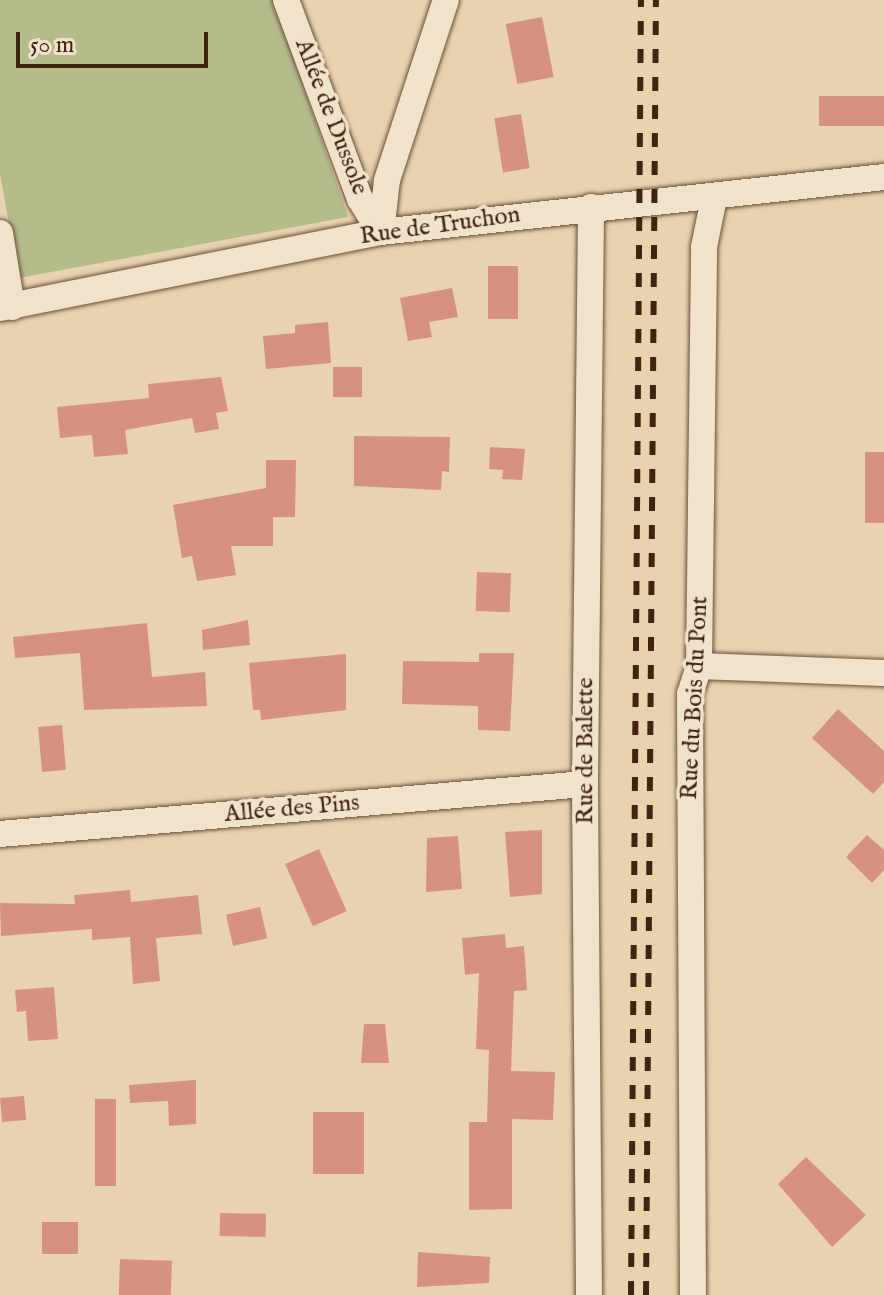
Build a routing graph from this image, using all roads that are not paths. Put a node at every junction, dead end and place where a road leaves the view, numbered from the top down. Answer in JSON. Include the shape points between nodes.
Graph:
{"nodes":[{"id":1,"x":286,"y":0,"type":"edge"},
{"id":2,"x":446,"y":0,"type":"edge"},
{"id":3,"x":884,"y":177,"type":"edge"},
{"id":4,"x":714,"y":198,"type":"junction"},
{"id":5,"x":591,"y":207,"type":"junction"},
{"id":6,"x":381,"y":232,"type":"junction"},
{"id":7,"x":0,"y":233,"type":"edge"},
{"id":8,"x":6,"y":307,"type":"edge"},
{"id":9,"x":699,"y":666,"type":"junction"},
{"id":10,"x":884,"y":673,"type":"edge"},
{"id":11,"x":585,"y":784,"type":"junction"},
{"id":12,"x":0,"y":834,"type":"edge"},
{"id":13,"x":589,"y":1295,"type":"edge"},
{"id":14,"x":693,"y":1295,"type":"edge"}],
"edges":[{"from":1,"to":6,"type":"street","name":"Allée de Dussole","via":[[360,199]]},
{"from":2,"to":6,"type":"street","via":[[387,180]]},
{"from":3,"to":4,"type":"street","name":"Rue de Truchon"},
{"from":4,"to":5,"type":"street","name":"Rue de Truchon"},
{"from":4,"to":9,"type":"street","name":"Rue du Bois du Pont","via":[[704,247]]},
{"from":5,"to":6,"type":"street","name":"Rue de Truchon"},
{"from":5,"to":11,"type":"street","name":"Rue de Balette"},
{"from":6,"to":8,"type":"street","name":"Rue de Truchon"},
{"from":7,"to":8,"type":"street"},
{"from":9,"to":10,"type":"street"},
{"from":9,"to":14,"type":"street","name":"Rue du Bois du Pont","via":[[690,710]]},
{"from":11,"to":12,"type":"street","name":"Allée des Pins"},
{"from":11,"to":13,"type":"street","name":"Rue de Balette"}]}
